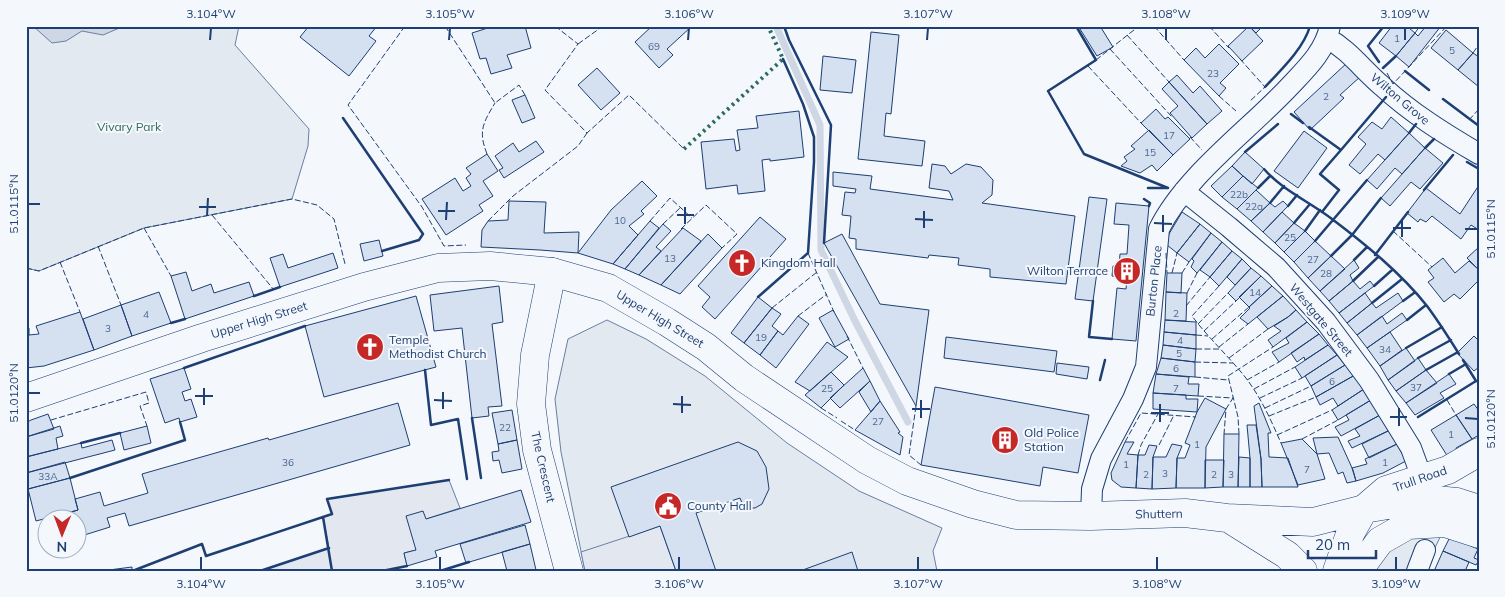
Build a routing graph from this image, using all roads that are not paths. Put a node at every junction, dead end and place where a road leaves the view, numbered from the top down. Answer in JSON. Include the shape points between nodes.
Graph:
{"nodes":[{"id":1,"x":1329,"y":32,"type":"edge"},
{"id":2,"x":1479,"y":154,"type":"edge"},
{"id":3,"x":1184,"y":191,"type":"junction"},
{"id":4,"x":552,"y":272,"type":"junction"},
{"id":5,"x":26,"y":398,"type":"edge"},
{"id":6,"x":1479,"y":452,"type":"edge"},
{"id":7,"x":1422,"y":478,"type":"junction"},
{"id":8,"x":1364,"y":509,"type":"junction"},
{"id":9,"x":1479,"y":509,"type":"edge"},
{"id":10,"x":1091,"y":516,"type":"junction"},
{"id":11,"x":1227,"y":518,"type":"junction"},
{"id":12,"x":1479,"y":534,"type":"edge"},
{"id":13,"x":1426,"y":550,"type":"dead end"},
{"id":14,"x":569,"y":571,"type":"edge"},
{"id":15,"x":1303,"y":571,"type":"edge"},
{"id":16,"x":1337,"y":571,"type":"edge"},
{"id":17,"x":1358,"y":571,"type":"edge"},
{"id":18,"x":1417,"y":571,"type":"edge"}],
"edges":[{"from":1,"to":2,"type":"street","name":"Wilton Grove","via":[[1382,86],[1435,128]]},
{"from":1,"to":3,"type":"street","name":"Burton Place","via":[[1314,61]]},
{"from":3,"to":7,"type":"street","name":"Westgate Street","via":[[1276,267],[1326,322],[1369,380],[1411,448]]},
{"from":3,"to":10,"type":"street","name":"Burton Place","via":[[1168,210],[1159,229],[1146,366],[1133,399],[1101,459],[1092,489]]},
{"from":4,"to":5,"type":"main road","name":"Upper High Street","via":[[490,266],[438,268],[364,287],[202,338]]},
{"from":4,"to":10,"type":"main road","name":"Upper High Street","via":[[608,288],[667,322],[867,460],[907,481],[1016,515]]},
{"from":4,"to":14,"type":"main road","name":"The Crescent","via":[[535,356],[531,404],[537,450]]},
{"from":6,"to":7,"type":"main road","name":"Trull Road","via":[[1448,470]]},
{"from":7,"to":8,"type":"main road","name":"Trull Road","via":[[1386,490]]},
{"from":8,"to":9,"type":"main road","name":"Shuttern","via":[[1424,499],[1457,502]]},
{"from":8,"to":11,"type":"main road","name":"Shuttern","via":[[1313,522]]},
{"from":8,"to":16,"type":"main road","via":[[1350,534]]},
{"from":10,"to":11,"type":"main road","name":"Shuttern","via":[[1185,513]]},
{"from":11,"to":15,"type":"main road","via":[[1287,555]]},
{"from":12,"to":17,"type":"main road","via":[[1445,523],[1408,524],[1380,541]]},
{"from":13,"to":18,"type":"street"}]}
